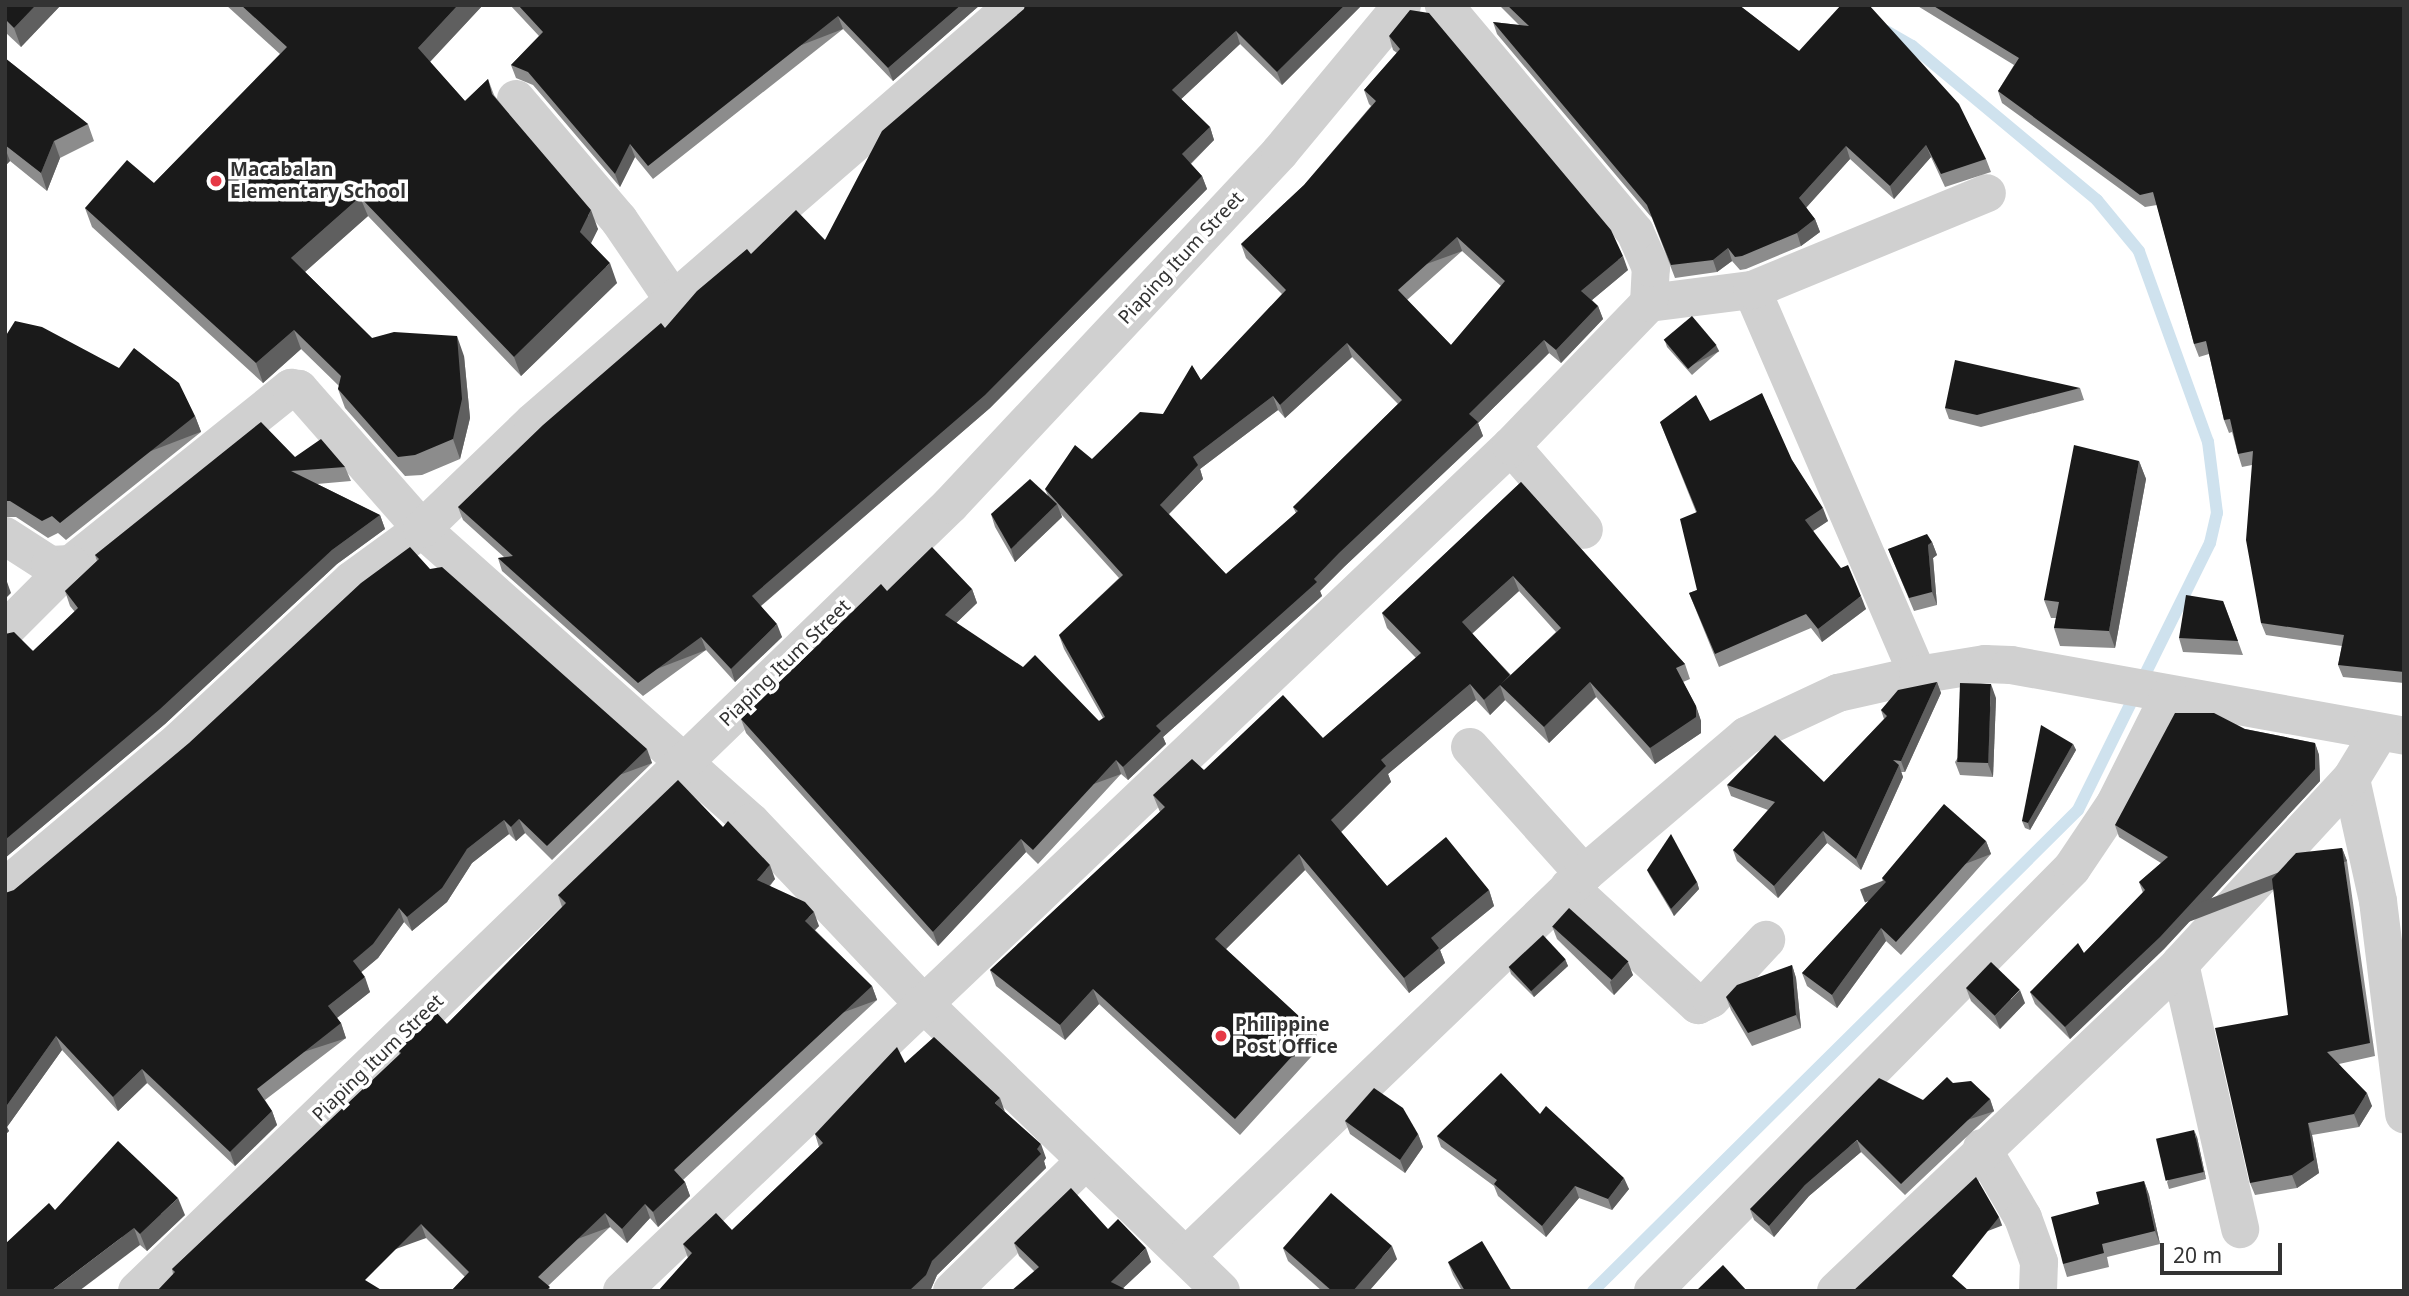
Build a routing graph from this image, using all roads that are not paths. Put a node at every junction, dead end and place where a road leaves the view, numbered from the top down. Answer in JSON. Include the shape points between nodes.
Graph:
{"nodes":[{"id":1,"x":1014,"y":5,"type":"edge"},
{"id":2,"x":1402,"y":5,"type":"edge"},
{"id":3,"x":1444,"y":5,"type":"edge"},
{"id":4,"x":516,"y":99,"type":"dead end"},
{"id":5,"x":1987,"y":193,"type":"dead end"},
{"id":6,"x":1752,"y":290,"type":"junction"},
{"id":7,"x":674,"y":301,"type":"junction"},
{"id":8,"x":1649,"y":303,"type":"junction"},
{"id":9,"x":1511,"y":446,"type":"junction"},
{"id":10,"x":422,"y":530,"type":"junction"},
{"id":11,"x":1584,"y":530,"type":"dead end"},
{"id":12,"x":5,"y":536,"type":"edge"},
{"id":13,"x":71,"y":564,"type":"junction"},
{"id":14,"x":5,"y":630,"type":"edge"},
{"id":15,"x":1918,"y":675,"type":"junction"},
{"id":16,"x":2150,"y":692,"type":"junction"},
{"id":17,"x":2391,"y":734,"type":"edge"},
{"id":18,"x":1469,"y":747,"type":"dead end"},
{"id":19,"x":685,"y":761,"type":"junction"},
{"id":20,"x":2351,"y":779,"type":"junction"},
{"id":21,"x":1576,"y":881,"type":"junction"},
{"id":22,"x":5,"y":887,"type":"edge"},
{"id":23,"x":1766,"y":940,"type":"dead end"},
{"id":24,"x":2180,"y":964,"type":"junction"},
{"id":25,"x":923,"y":1003,"type":"junction"},
{"id":26,"x":2404,"y":1114,"type":"edge"},
{"id":27,"x":1982,"y":1148,"type":"junction"},
{"id":28,"x":1084,"y":1162,"type":"junction"},
{"id":29,"x":2240,"y":1229,"type":"dead end"},
{"id":30,"x":1186,"y":1256,"type":"junction"},
{"id":31,"x":136,"y":1291,"type":"edge"},
{"id":32,"x":622,"y":1291,"type":"edge"},
{"id":33,"x":952,"y":1291,"type":"edge"},
{"id":34,"x":1221,"y":1291,"type":"edge"},
{"id":35,"x":1653,"y":1291,"type":"edge"},
{"id":36,"x":1836,"y":1291,"type":"edge"},
{"id":37,"x":2038,"y":1291,"type":"edge"}],
"edges":[{"from":1,"to":7,"type":"street","via":[[852,141]]},
{"from":2,"to":19,"type":"street","name":"Piaping Itum Street","via":[[1280,152],[950,505]]},
{"from":3,"to":8,"type":"street","via":[[1636,232],[1651,268]]},
{"from":4,"to":7,"type":"street","via":[[619,220]]},
{"from":5,"to":6,"type":"street"},
{"from":6,"to":8,"type":"street"},
{"from":6,"to":15,"type":"street"},
{"from":7,"to":10,"type":"street","via":[[533,422]]},
{"from":8,"to":9,"type":"street"},
{"from":9,"to":11,"type":"street"},
{"from":9,"to":25,"type":"street"},
{"from":10,"to":13,"type":"street","via":[[294,388]]},
{"from":10,"to":19,"type":"street"},
{"from":10,"to":22,"type":"street","via":[[352,580],[180,740]]},
{"from":12,"to":13,"type":"street","via":[[50,565]]},
{"from":13,"to":14,"type":"street"},
{"from":15,"to":16,"type":"street","via":[[2011,664]]},
{"from":15,"to":21,"type":"street","via":[[1838,693],[1746,736]]},
{"from":16,"to":17,"type":"street"},
{"from":16,"to":35,"type":"street","via":[[2115,804],[2072,868]]},
{"from":17,"to":20,"type":"street"},
{"from":18,"to":21,"type":"street"},
{"from":19,"to":25,"type":"street","via":[[751,822]]},
{"from":19,"to":31,"type":"street","name":"Piaping Itum Street"},
{"from":20,"to":24,"type":"street"},
{"from":20,"to":26,"type":"street","via":[[2378,901]]},
{"from":21,"to":23,"type":"street","via":[[1698,1005],[1711,999]]},
{"from":21,"to":30,"type":"street"},
{"from":24,"to":27,"type":"street"},
{"from":24,"to":29,"type":"street"},
{"from":25,"to":28,"type":"street"},
{"from":25,"to":32,"type":"street"},
{"from":27,"to":36,"type":"street"},
{"from":27,"to":37,"type":"street","via":[[2023,1218],[2039,1262]]},
{"from":28,"to":30,"type":"street"},
{"from":28,"to":33,"type":"street"},
{"from":30,"to":34,"type":"street"}]}
